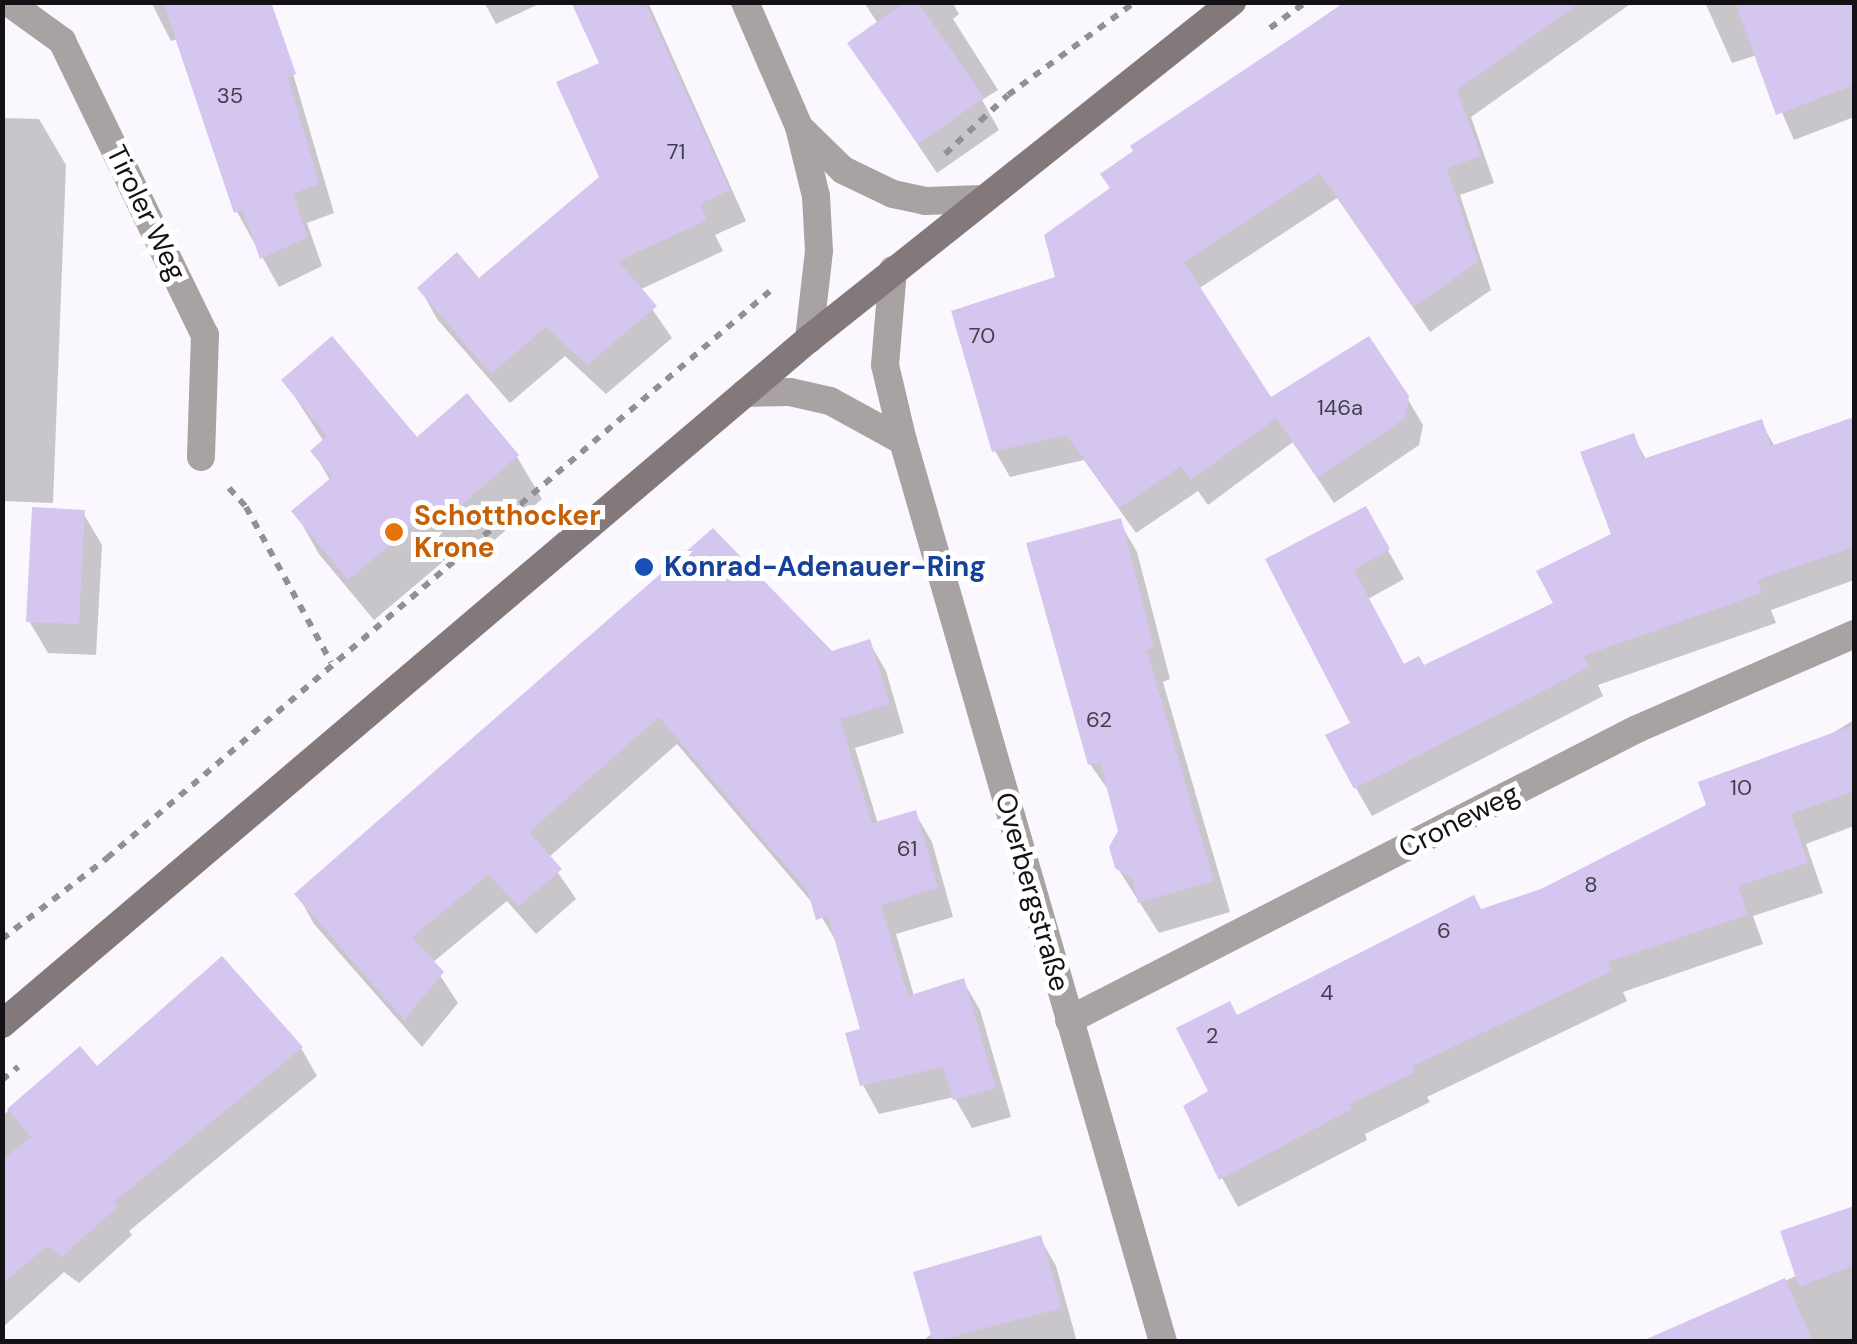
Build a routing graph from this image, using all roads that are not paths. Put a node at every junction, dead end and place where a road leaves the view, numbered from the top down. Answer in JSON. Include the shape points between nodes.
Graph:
{"nodes":[{"id":1,"x":8,"y":2,"type":"edge"},
{"id":2,"x":745,"y":2,"type":"edge"},
{"id":3,"x":1232,"y":2,"type":"edge"},
{"id":4,"x":800,"y":127,"type":"junction"},
{"id":5,"x":982,"y":199,"type":"junction"},
{"id":6,"x":893,"y":270,"type":"junction"},
{"id":7,"x":809,"y":339,"type":"junction"},
{"id":8,"x":745,"y":393,"type":"junction"},
{"id":9,"x":903,"y":441,"type":"junction"},
{"id":10,"x":202,"y":456,"type":"road end"},
{"id":11,"x":1854,"y":634,"type":"edge"},
{"id":12,"x":1069,"y":1020,"type":"junction"},
{"id":13,"x":2,"y":1024,"type":"edge"},
{"id":14,"x":1163,"y":1342,"type":"edge"}],
"edges":[{"from":1,"to":10,"type":"street","name":"Tiroler Weg","via":[[62,41],[205,336]]},
{"from":2,"to":4,"type":"street"},
{"from":3,"to":5,"type":"main road"},
{"from":4,"to":5,"type":"street","via":[[842,170],[893,194],[924,201]]},
{"from":4,"to":7,"type":"street","via":[[816,196],[819,252]]},
{"from":5,"to":6,"type":"main road"},
{"from":6,"to":7,"type":"main road"},
{"from":6,"to":9,"type":"street","name":"Overbergstraße","via":[[885,365]]},
{"from":7,"to":8,"type":"main road"},
{"from":8,"to":9,"type":"street","via":[[830,401]]},
{"from":8,"to":13,"type":"main road"},
{"from":9,"to":12,"type":"street","name":"Overbergstraße"},
{"from":11,"to":12,"type":"street","name":"Croneweg","via":[[1637,729]]},
{"from":12,"to":14,"type":"street","name":"Overbergstraße"}]}
